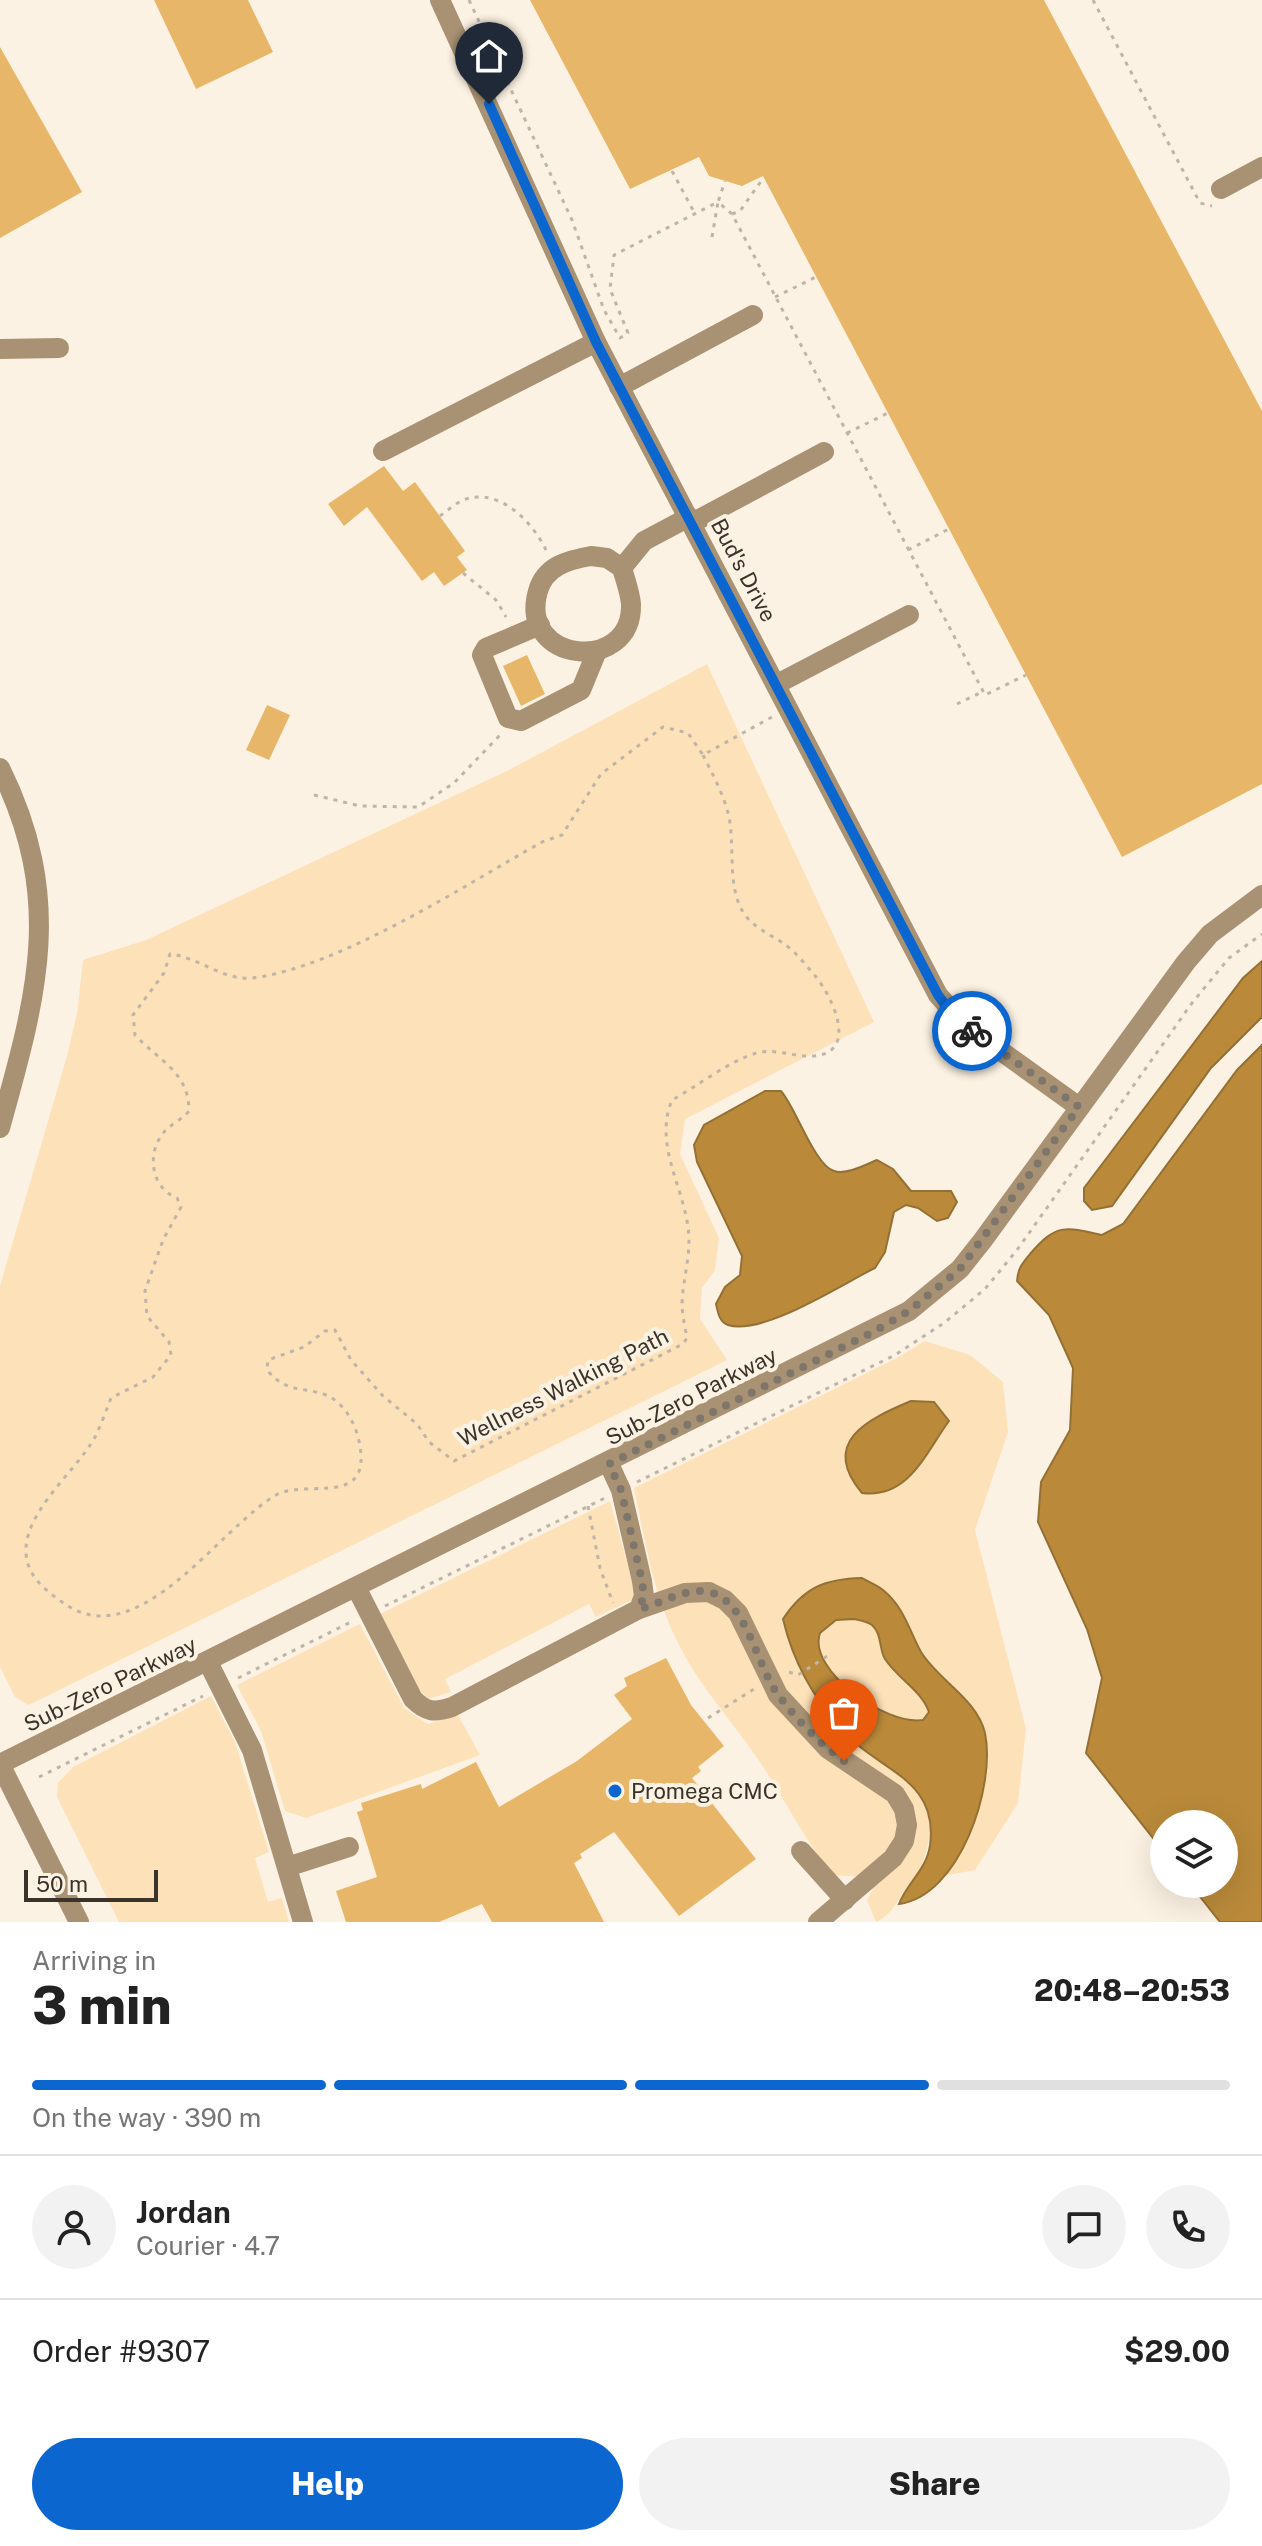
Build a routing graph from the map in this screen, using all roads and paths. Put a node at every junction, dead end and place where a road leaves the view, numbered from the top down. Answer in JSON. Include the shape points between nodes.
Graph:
{"nodes":[{"id":1,"x":440,"y":0,"type":"edge"},
{"id":2,"x":469,"y":0,"type":"edge"},
{"id":3,"x":1093,"y":0,"type":"edge"},
{"id":4,"x":1262,"y":167,"type":"edge"},
{"id":5,"x":672,"y":171,"type":"dead end"},
{"id":6,"x":764,"y":177,"type":"dead end"},
{"id":7,"x":725,"y":181,"type":"dead end"},
{"id":8,"x":1222,"y":198,"type":"joint"},
{"id":9,"x":718,"y":202,"type":"junction"},
{"id":10,"x":694,"y":212,"type":"junction"},
{"id":11,"x":732,"y":214,"type":"junction"},
{"id":12,"x":712,"y":237,"type":"dead end"},
{"id":13,"x":816,"y":277,"type":"dead end"},
{"id":14,"x":775,"y":297,"type":"junction"},
{"id":15,"x":753,"y":315,"type":"dead end"},
{"id":16,"x":596,"y":342,"type":"junction"},
{"id":17,"x":59,"y":348,"type":"dead end"},
{"id":18,"x":0,"y":349,"type":"edge"},
{"id":19,"x":619,"y":387,"type":"junction"},
{"id":20,"x":888,"y":413,"type":"dead end"},
{"id":21,"x":847,"y":433,"type":"junction"},
{"id":22,"x":383,"y":451,"type":"dead end"},
{"id":23,"x":824,"y":452,"type":"dead end"},
{"id":24,"x":440,"y":516,"type":"dead end"},
{"id":25,"x":690,"y":520,"type":"junction"},
{"id":26,"x":949,"y":529,"type":"dead end"},
{"id":27,"x":908,"y":550,"type":"junction"},
{"id":28,"x":555,"y":568,"type":"junction"},
{"id":29,"x":622,"y":568,"type":"junction"},
{"id":30,"x":463,"y":573,"type":"dead end"},
{"id":31,"x":909,"y":615,"type":"dead end"},
{"id":32,"x":540,"y":625,"type":"junction"},
{"id":33,"x":515,"y":635,"type":"junction"},
{"id":34,"x":597,"y":651,"type":"junction"},
{"id":35,"x":1026,"y":675,"type":"dead end"},
{"id":36,"x":777,"y":684,"type":"junction"},
{"id":37,"x":983,"y":692,"type":"junction"},
{"id":38,"x":957,"y":704,"type":"dead end"},
{"id":39,"x":790,"y":708,"type":"junction"},
{"id":40,"x":521,"y":721,"type":"junction"},
{"id":41,"x":703,"y":755,"type":"junction"},
{"id":42,"x":0,"y":768,"type":"edge"},
{"id":43,"x":314,"y":795,"type":"dead end"},
{"id":44,"x":1262,"y":895,"type":"edge"},
{"id":45,"x":1079,"y":1107,"type":"junction"},
{"id":46,"x":0,"y":1128,"type":"edge"},
{"id":47,"x":609,"y":1464,"type":"junction"},
{"id":48,"x":588,"y":1506,"type":"dead end"},
{"id":49,"x":357,"y":1589,"type":"junction"},
{"id":50,"x":630,"y":1614,"type":"junction"},
{"id":51,"x":829,"y":1655,"type":"dead end"},
{"id":52,"x":208,"y":1662,"type":"junction"},
{"id":53,"x":768,"y":1680,"type":"junction"},
{"id":54,"x":708,"y":1718,"type":"dead end"},
{"id":55,"x":0,"y":1764,"type":"edge"},
{"id":56,"x":349,"y":1847,"type":"dead end"},
{"id":57,"x":801,"y":1851,"type":"dead end"},
{"id":58,"x":287,"y":1867,"type":"junction"},
{"id":59,"x":845,"y":1900,"type":"junction"},
{"id":60,"x":79,"y":1922,"type":"edge"},
{"id":61,"x":303,"y":1922,"type":"edge"},
{"id":62,"x":818,"y":1922,"type":"edge"}],
"edges":[{"from":1,"to":16,"type":"street","name":"Bud's Drive"},
{"from":2,"to":10,"type":"path","via":[[572,220],[604,310],[620,338],[628,333],[610,289],[614,255]]},
{"from":3,"to":8,"type":"path","via":[[1200,203]]},
{"from":4,"to":8,"type":"street"},
{"from":5,"to":10,"type":"path"},
{"from":6,"to":11,"type":"path","via":[[740,211]]},
{"from":7,"to":9,"type":"path"},
{"from":9,"to":10,"type":"path"},
{"from":9,"to":11,"type":"path"},
{"from":9,"to":12,"type":"path"},
{"from":11,"to":14,"type":"path"},
{"from":13,"to":14,"type":"path"},
{"from":14,"to":21,"type":"path"},
{"from":15,"to":19,"type":"street"},
{"from":16,"to":19,"type":"street","name":"Bud's Drive"},
{"from":16,"to":22,"type":"street"},
{"from":17,"to":18,"type":"street"},
{"from":19,"to":25,"type":"street","name":"Bud's Drive"},
{"from":20,"to":21,"type":"path"},
{"from":21,"to":27,"type":"path"},
{"from":23,"to":25,"type":"street"},
{"from":24,"to":28,"type":"path","via":[[466,499],[491,499],[509,507],[526,519]]},
{"from":25,"to":29,"type":"street","via":[[644,541]]},
{"from":25,"to":36,"type":"street","name":"Bud's Drive"},
{"from":26,"to":27,"type":"path"},
{"from":27,"to":37,"type":"path"},
{"from":28,"to":29,"type":"street","via":[[591,556]]},
{"from":28,"to":32,"type":"street","via":[[540,585],[536,600]]},
{"from":29,"to":34,"type":"street","via":[[631,603],[629,618],[612,644]]},
{"from":30,"to":33,"type":"path","via":[[502,607]]},
{"from":31,"to":36,"type":"street"},
{"from":32,"to":33,"type":"street"},
{"from":32,"to":34,"type":"street","via":[[566,650]]},
{"from":33,"to":40,"type":"street","via":[[482,655],[508,718]]},
{"from":34,"to":40,"type":"street","via":[[581,690]]},
{"from":35,"to":37,"type":"path"},
{"from":36,"to":39,"type":"street","name":"Bud's Drive"},
{"from":37,"to":38,"type":"path"},
{"from":39,"to":41,"type":"path"},
{"from":39,"to":45,"type":"street","name":"Bud's Drive","via":[[949,1010]]},
{"from":40,"to":43,"type":"path","via":[[444,791],[418,807],[360,806]]},
{"from":41,"to":41,"type":"path","name":"Wellness Walking Path","via":[[688,733],[663,727],[601,774],[562,835],[341,950],[253,978],[170,954],[164,973],[133,1015],[135,1035],[173,1068],[189,1097],[189,1111],[163,1134],[153,1171],[165,1194],[177,1198],[181,1207],[145,1291],[147,1316],[169,1342],[171,1355],[153,1377],[111,1398],[95,1437],[32,1525],[28,1565],[54,1596],[76,1612],[112,1616],[156,1595],[197,1566],[235,1524],[283,1491],[306,1486],[342,1489],[352,1483],[361,1464],[351,1419],[327,1395],[289,1388],[267,1370],[268,1360],[304,1347],[325,1331],[335,1330],[351,1360],[383,1396],[454,1461],[683,1344],[687,1338],[682,1306],[690,1257],[688,1226],[667,1152],[665,1130],[672,1100],[755,1053],[814,1056],[830,1051],[841,1027],[818,980],[789,947],[743,912],[735,889],[728,816]]},
{"from":42,"to":46,"type":"street","via":[[23,822],[41,919],[34,998]]},
{"from":44,"to":45,"type":"street","name":"Sub-Zero Parkway","via":[[1210,934]]},
{"from":45,"to":47,"type":"street","name":"Sub-Zero Parkway","via":[[983,1240],[934,1293],[873,1332]]},
{"from":47,"to":49,"type":"street","name":"Sub-Zero Parkway"},
{"from":47,"to":50,"type":"street","via":[[621,1490],[642,1581],[644,1596]]},
{"from":48,"to":50,"type":"path","via":[[600,1568]]},
{"from":49,"to":50,"type":"street","via":[[413,1699],[423,1710],[437,1712]]},
{"from":49,"to":52,"type":"street","name":"Sub-Zero Parkway"},
{"from":50,"to":53,"type":"street","via":[[685,1593],[709,1592],[738,1613]]},
{"from":51,"to":53,"type":"path","via":[[798,1675],[790,1672]]},
{"from":52,"to":55,"type":"street","name":"Sub-Zero Parkway"},
{"from":52,"to":58,"type":"street","via":[[252,1750]]},
{"from":53,"to":54,"type":"path"},
{"from":53,"to":59,"type":"street","via":[[828,1749],[895,1794],[904,1809],[904,1841],[893,1858]]},
{"from":55,"to":60,"type":"street"},
{"from":56,"to":58,"type":"street"},
{"from":57,"to":59,"type":"street"},
{"from":58,"to":61,"type":"street"},
{"from":59,"to":62,"type":"street"}]}
